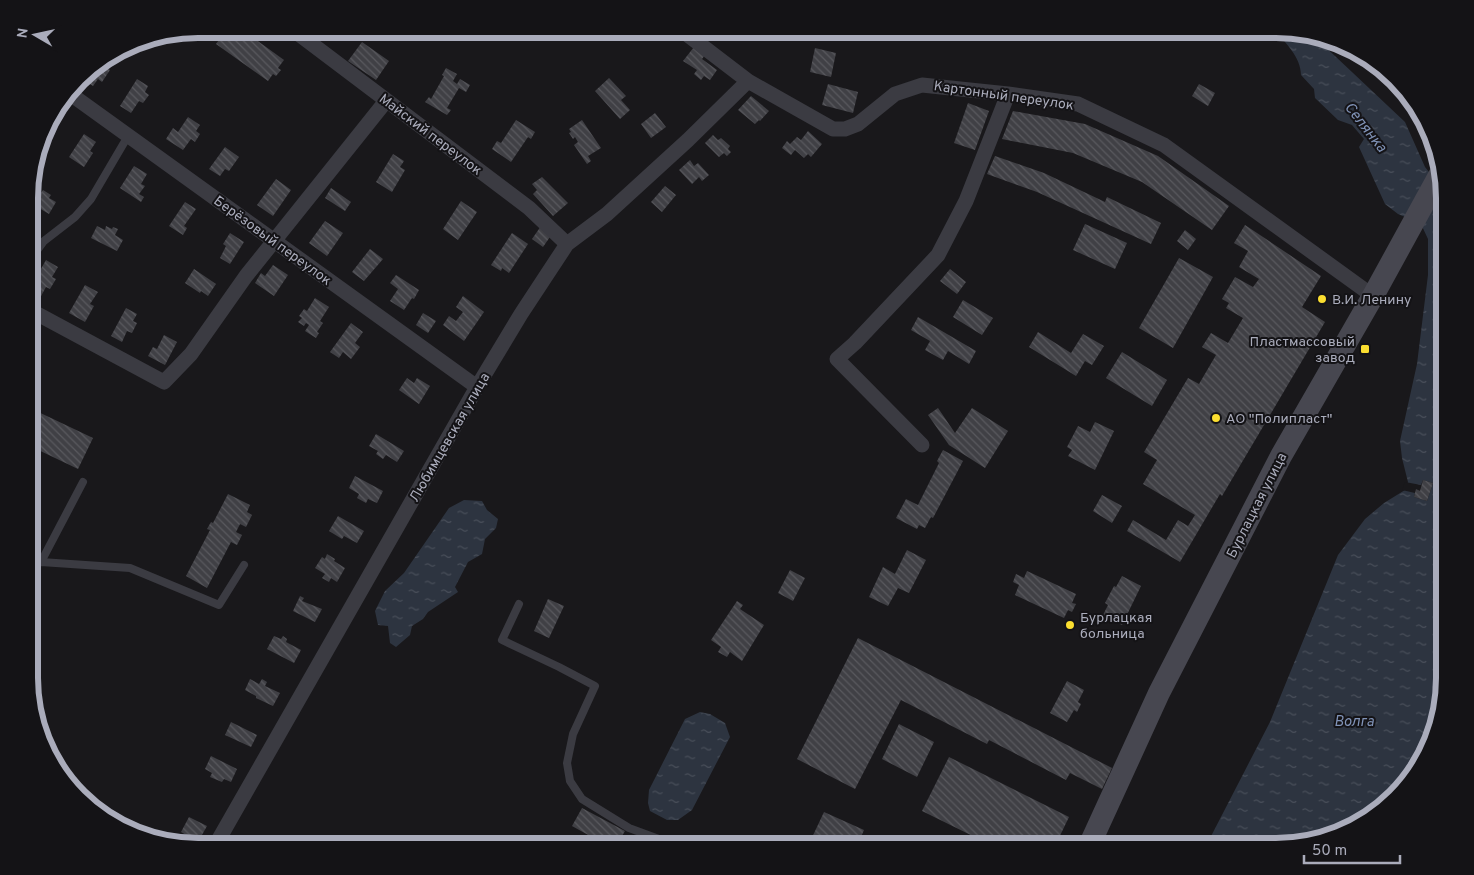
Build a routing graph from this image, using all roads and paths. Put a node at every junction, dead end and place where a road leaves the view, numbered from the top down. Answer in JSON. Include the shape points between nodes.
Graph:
{"nodes":[{"id":1,"x":304,"y":38,"type":"edge"},
{"id":2,"x":692,"y":38,"type":"edge"},
{"id":3,"x":748,"y":81,"type":"junction"},
{"id":4,"x":1008,"y":94,"type":"junction"},
{"id":5,"x":74,"y":96,"type":"edge"},
{"id":6,"x":386,"y":101,"type":"junction"},
{"id":7,"x":128,"y":136,"type":"junction"},
{"id":8,"x":1435,"y":182,"type":"edge"},
{"id":9,"x":274,"y":242,"type":"junction"},
{"id":10,"x":567,"y":244,"type":"junction"},
{"id":11,"x":38,"y":249,"type":"edge"},
{"id":12,"x":1373,"y":296,"type":"junction"},
{"id":13,"x":38,"y":314,"type":"edge"},
{"id":14,"x":477,"y":388,"type":"junction"},
{"id":15,"x":922,"y":445,"type":"dead end"},
{"id":16,"x":82,"y":482,"type":"dead end"},
{"id":17,"x":38,"y":561,"type":"edge"},
{"id":18,"x":41,"y":562,"type":"junction"},
{"id":19,"x":244,"y":565,"type":"dead end"},
{"id":20,"x":519,"y":604,"type":"dead end"},
{"id":21,"x":1093,"y":837,"type":"edge"},
{"id":22,"x":220,"y":838,"type":"edge"},
{"id":23,"x":655,"y":838,"type":"edge"}],
"edges":[{"from":1,"to":6,"type":"street","name":"Майский переулок"},
{"from":2,"to":3,"type":"street","name":"Картонный переулок"},
{"from":3,"to":4,"type":"street","name":"Картонный переулок","via":[[833,129],[858,124],[895,94],[922,84]]},
{"from":3,"to":10,"type":"street","name":"Любимцевская улица","via":[[607,214]]},
{"from":4,"to":12,"type":"street","name":"Картонный переулок","via":[[1078,104],[1164,145]]},
{"from":4,"to":15,"type":"street","via":[[966,201],[938,255],[837,359]]},
{"from":5,"to":7,"type":"street","name":"Берёзовый переулок"},
{"from":6,"to":9,"type":"street"},
{"from":6,"to":10,"type":"street","name":"Майский переулок","via":[[529,208]]},
{"from":7,"to":9,"type":"street","name":"Берёзовый переулок"},
{"from":7,"to":11,"type":"lane","via":[[91,199]]},
{"from":8,"to":12,"type":"main road","name":"Бурлацкая улица"},
{"from":9,"to":13,"type":"street","via":[[191,354],[164,382]]},
{"from":9,"to":14,"type":"street","name":"Берёзовый переулок"},
{"from":10,"to":14,"type":"street","name":"Любимцевская улица"},
{"from":12,"to":21,"type":"main road","name":"Бурлацкая улица","via":[[1272,473],[1160,693]]},
{"from":14,"to":22,"type":"street","name":"Любимцевская улица"},
{"from":16,"to":18,"type":"lane"},
{"from":17,"to":18,"type":"lane"},
{"from":18,"to":19,"type":"lane","via":[[130,568],[219,605]]},
{"from":20,"to":23,"type":"lane","via":[[502,640],[595,686],[574,734],[567,763],[570,781],[582,799],[629,828]]}]}
